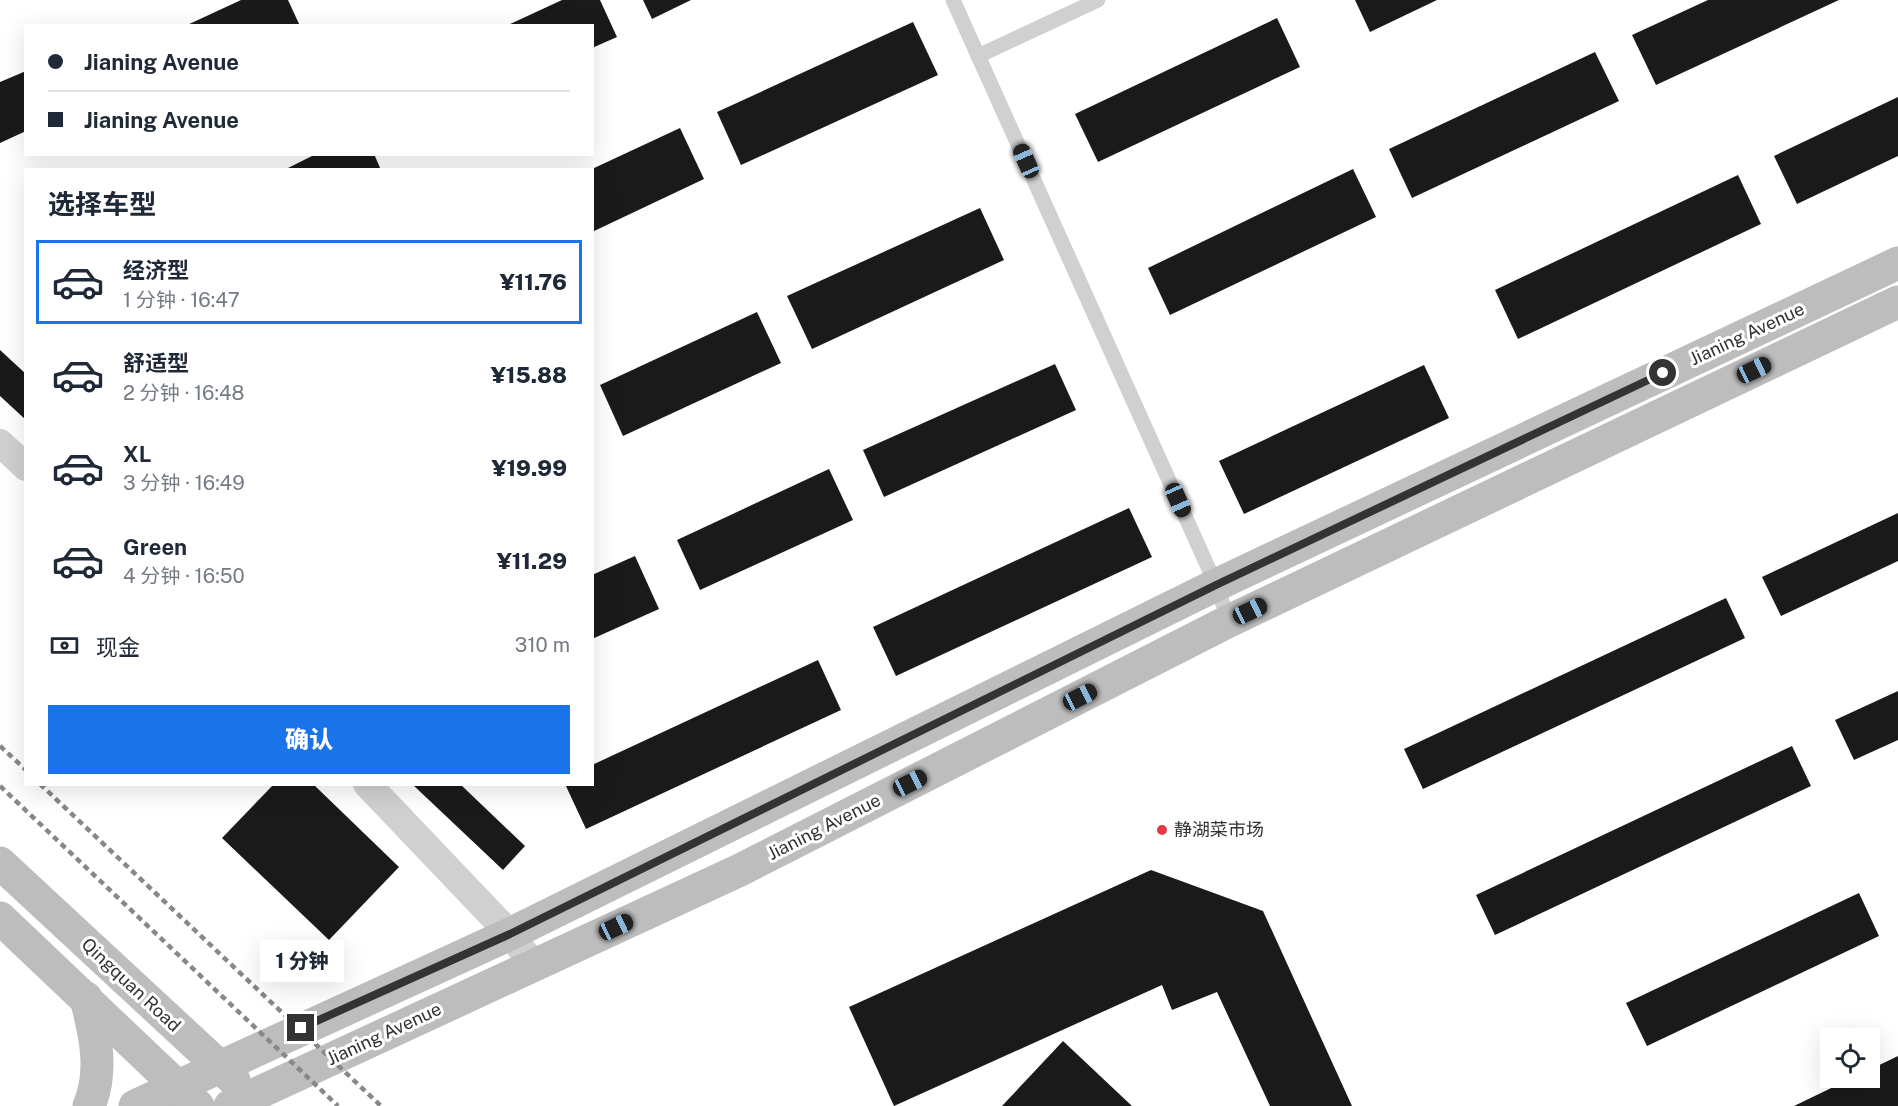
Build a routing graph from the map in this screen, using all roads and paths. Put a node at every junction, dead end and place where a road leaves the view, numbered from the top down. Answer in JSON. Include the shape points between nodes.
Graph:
{"nodes":[{"id":1,"x":953,"y":0,"type":"edge"},
{"id":2,"x":1098,"y":0,"type":"edge"},
{"id":3,"x":978,"y":56,"type":"junction"},
{"id":4,"x":1898,"y":263,"type":"edge"},
{"id":5,"x":1898,"y":302,"type":"edge"},
{"id":6,"x":0,"y":443,"type":"edge"},
{"id":7,"x":24,"y":465,"type":"edge"},
{"id":8,"x":1216,"y":585,"type":"junction"},
{"id":9,"x":1229,"y":621,"type":"junction"},
{"id":10,"x":369,"y":786,"type":"edge"},
{"id":11,"x":0,"y":863,"type":"edge"},
{"id":12,"x":0,"y":918,"type":"edge"},
{"id":13,"x":510,"y":934,"type":"junction"},
{"id":14,"x":533,"y":964,"type":"junction"},
{"id":15,"x":86,"y":998,"type":"junction"},
{"id":16,"x":193,"y":1090,"type":"edge"},
{"id":17,"x":248,"y":1103,"type":"edge"},
{"id":18,"x":89,"y":1106,"type":"edge"},
{"id":19,"x":135,"y":1106,"type":"edge"}],
"edges":[{"from":1,"to":3,"type":"lane"},
{"from":2,"to":3,"type":"lane"},
{"from":3,"to":8,"type":"lane"},
{"from":4,"to":8,"type":"main road","name":"Jianing Avenue"},
{"from":5,"to":9,"type":"main road","name":"Jianing Avenue"},
{"from":6,"to":7,"type":"street"},
{"from":8,"to":9,"type":"lane"},
{"from":8,"to":13,"type":"main road","name":"Jianing Avenue"},
{"from":9,"to":14,"type":"main road","name":"Jianing Avenue","via":[[740,870]]},
{"from":10,"to":13,"type":"street"},
{"from":11,"to":16,"type":"main road","name":"Qingquan Road","via":[[158,1010]]},
{"from":12,"to":15,"type":"main road","name":"Qingquan Road"},
{"from":13,"to":14,"type":"street"},
{"from":13,"to":16,"type":"main road","name":"Jianing Avenue"},
{"from":14,"to":17,"type":"main road","name":"Jianing Avenue"},
{"from":15,"to":16,"type":"main road","name":"Qingquan Road"},
{"from":15,"to":18,"type":"main road","via":[[98,1071]]},
{"from":16,"to":17,"type":"main road","name":"Qingquan Road"},
{"from":16,"to":19,"type":"main road","name":"Jianing Avenue"}]}
